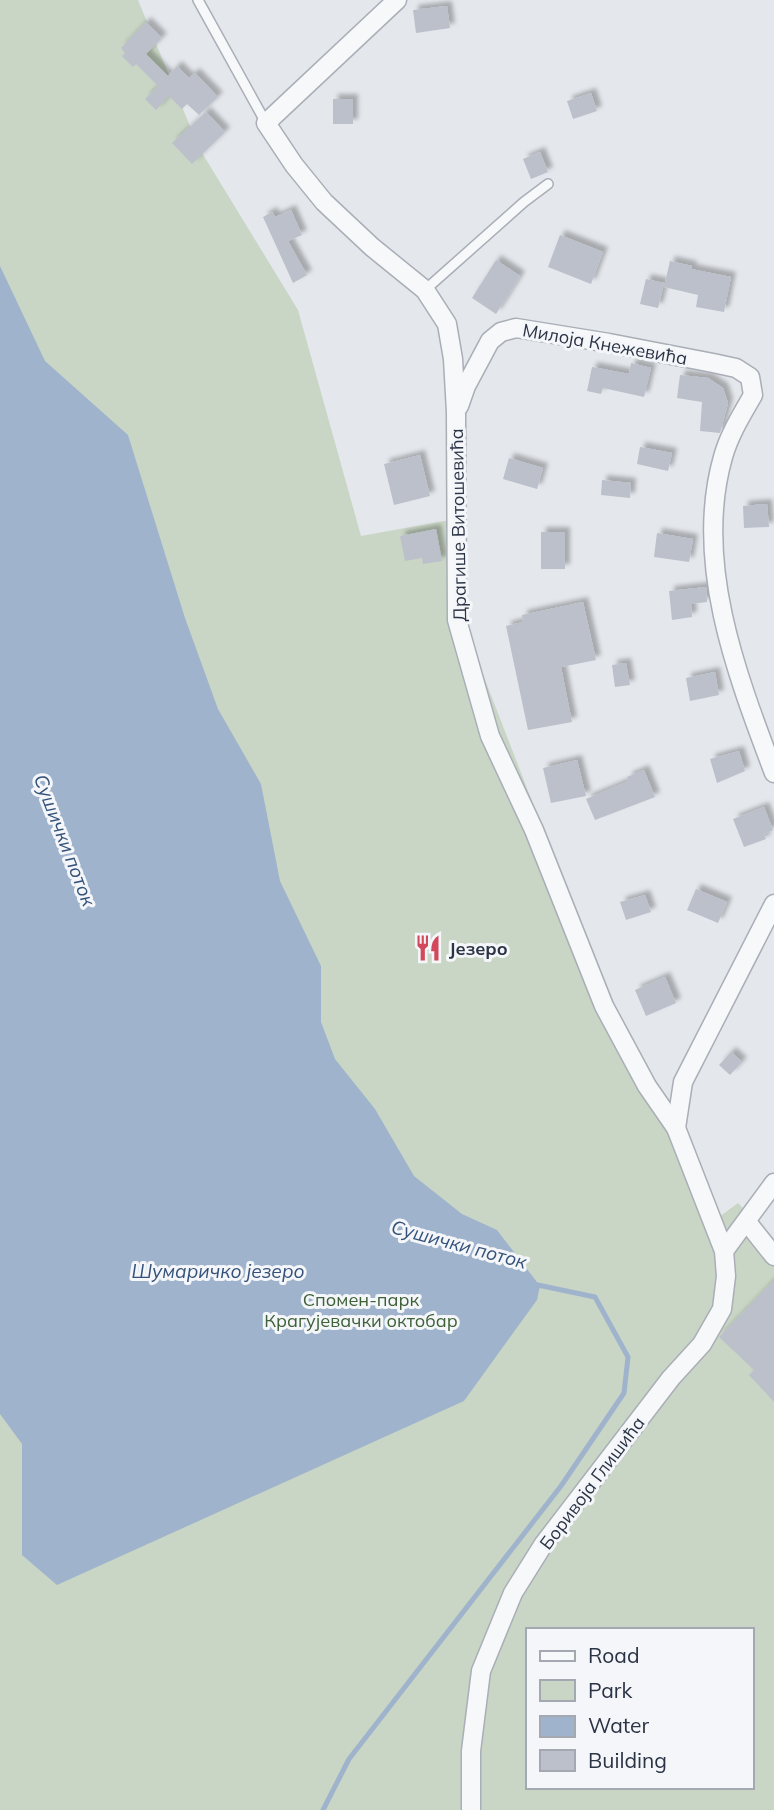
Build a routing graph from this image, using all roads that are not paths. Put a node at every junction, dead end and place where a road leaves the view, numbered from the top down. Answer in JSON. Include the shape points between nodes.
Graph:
{"nodes":[{"id":1,"x":198,"y":0,"type":"edge"},
{"id":2,"x":397,"y":0,"type":"edge"},
{"id":3,"x":266,"y":123,"type":"junction"},
{"id":4,"x":548,"y":184,"type":"dead end"},
{"id":5,"x":425,"y":290,"type":"junction"},
{"id":6,"x":456,"y":412,"type":"junction"},
{"id":7,"x":774,"y":773,"type":"edge"},
{"id":8,"x":774,"y":904,"type":"edge"},
{"id":9,"x":676,"y":1128,"type":"junction"},
{"id":10,"x":774,"y":1183,"type":"edge"},
{"id":11,"x":747,"y":1223,"type":"junction"},
{"id":12,"x":724,"y":1251,"type":"junction"},
{"id":13,"x":774,"y":1256,"type":"edge"},
{"id":14,"x":471,"y":1810,"type":"edge"}],
"edges":[{"from":1,"to":3,"type":"lane","name":"Драгише Витошевића"},
{"from":2,"to":3,"type":"street"},
{"from":3,"to":5,"type":"street","name":"Драгише Витошевића","via":[[324,202]]},
{"from":4,"to":5,"type":"lane"},
{"from":5,"to":6,"type":"street","name":"Драгише Витошевића","via":[[447,324]]},
{"from":6,"to":7,"type":"street","name":"Милоја Кнежевића","via":[[490,341],[516,328],[736,368],[750,377],[753,394],[723,457],[714,510],[715,575],[728,637]]},
{"from":6,"to":9,"type":"street","name":"Драгише Витошевића","via":[[457,620],[490,736],[534,830],[604,1006],[647,1086]]},
{"from":8,"to":9,"type":"street","via":[[684,1082]]},
{"from":9,"to":12,"type":"street","name":"Драгише Витошевића"},
{"from":10,"to":11,"type":"street"},
{"from":11,"to":12,"type":"street"},
{"from":11,"to":13,"type":"street"},
{"from":12,"to":14,"type":"street","name":"Боривоја Глишића","via":[[722,1309],[702,1344],[544,1545],[513,1593],[481,1671],[471,1751]]}]}
